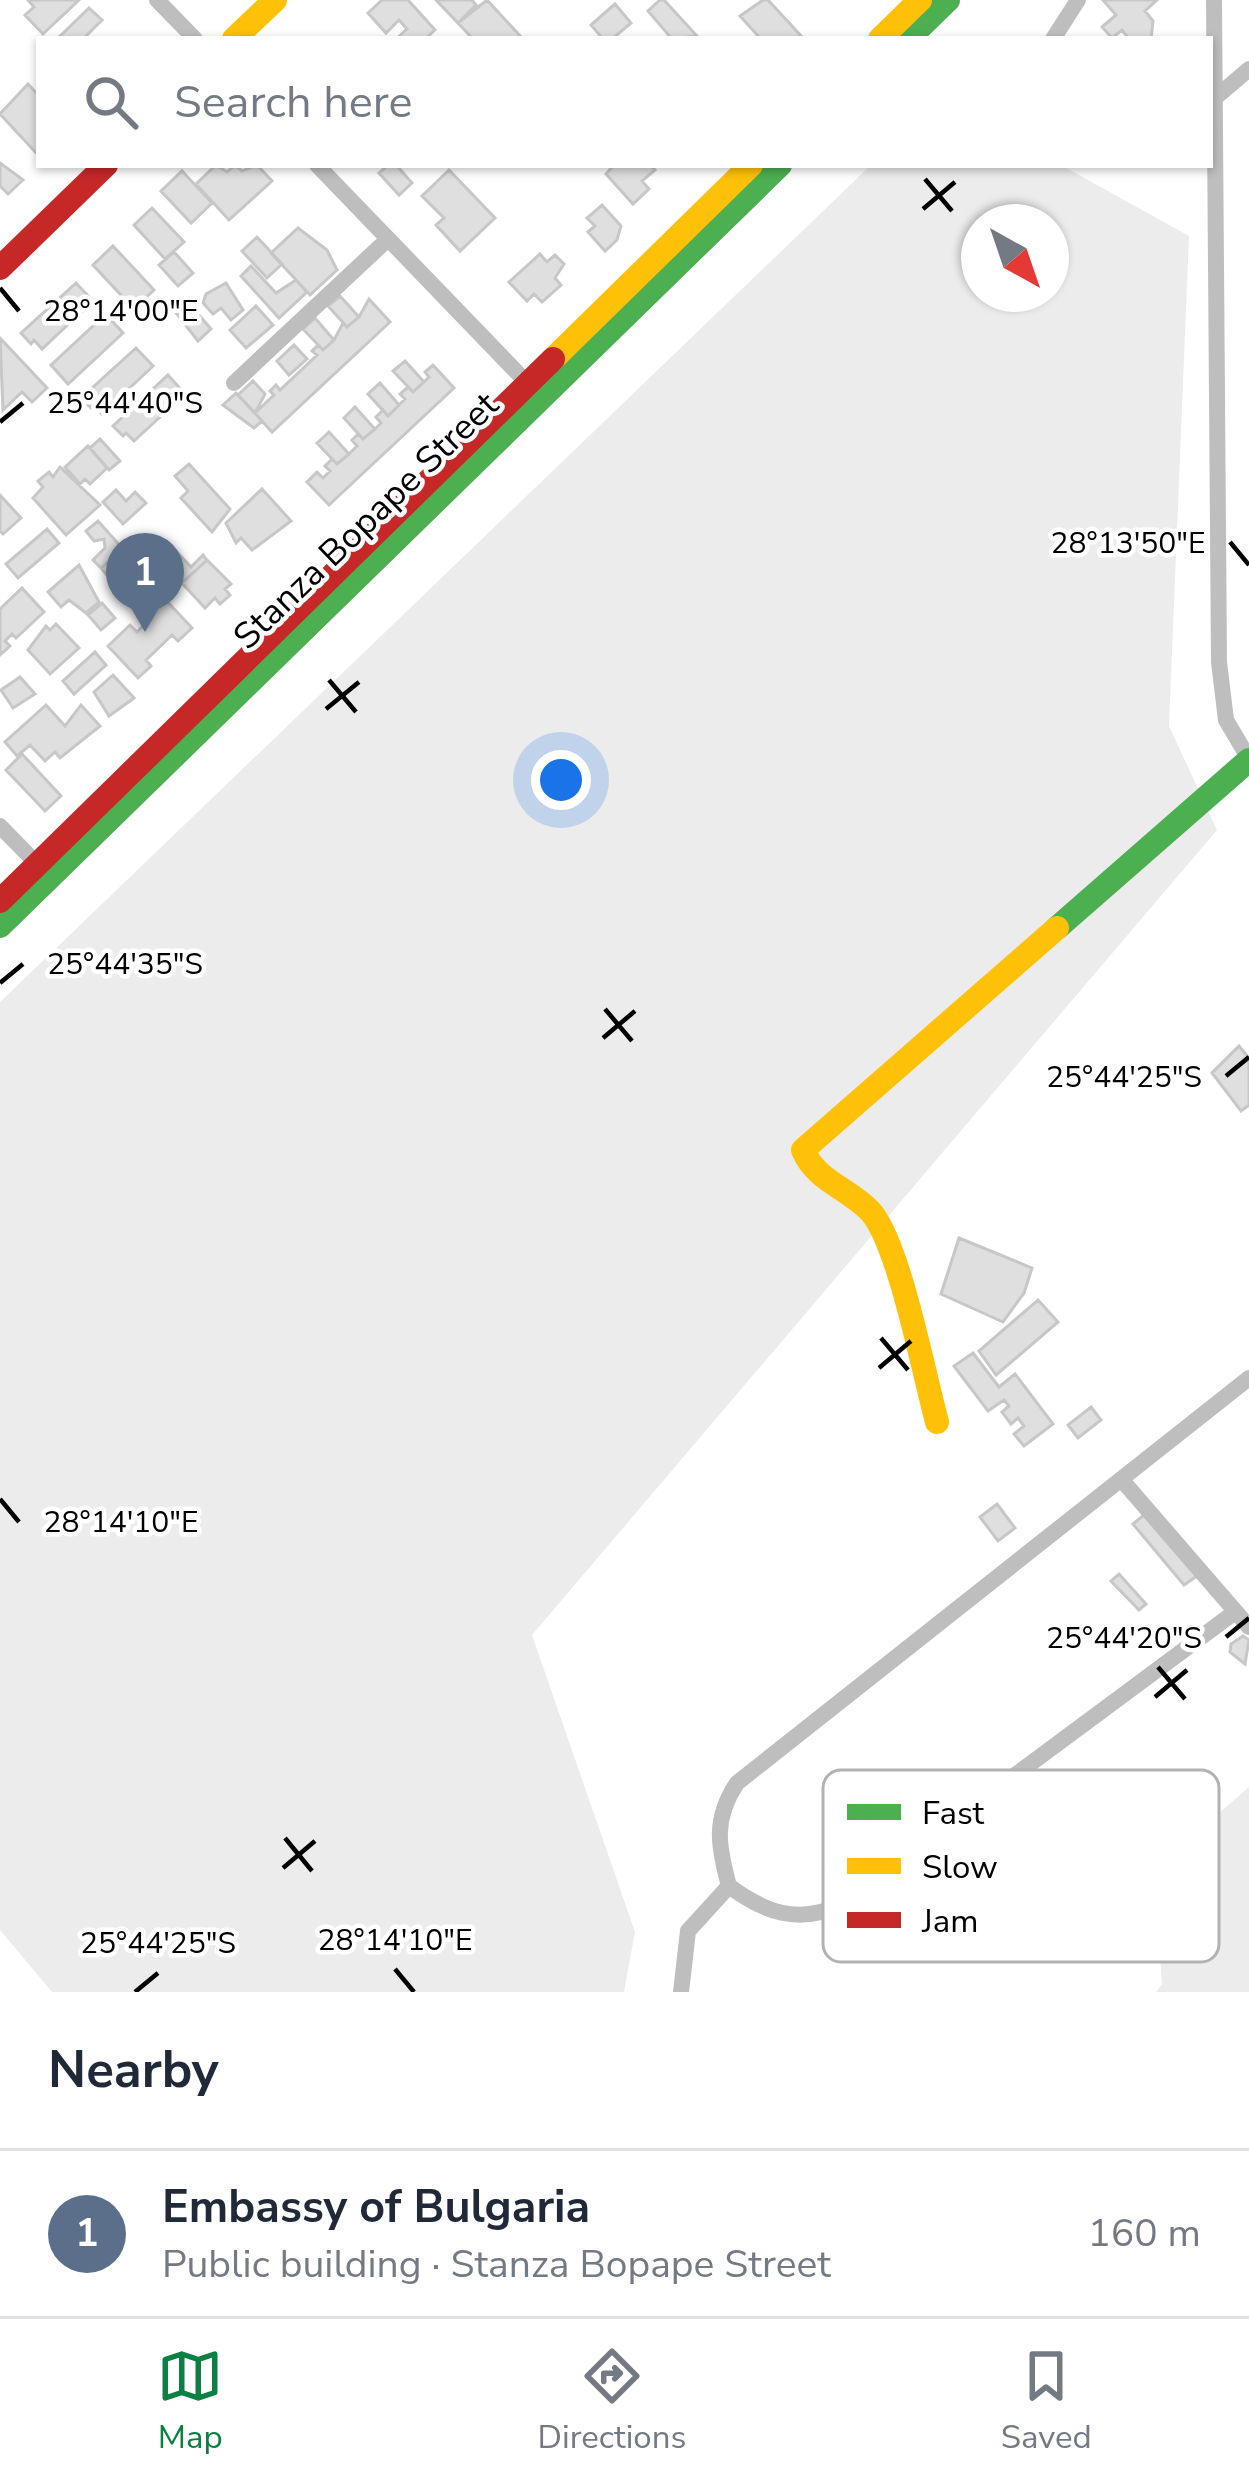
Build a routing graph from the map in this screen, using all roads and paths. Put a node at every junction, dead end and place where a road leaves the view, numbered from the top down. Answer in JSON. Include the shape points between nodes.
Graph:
{"nodes":[{"id":1,"x":157,"y":0,"type":"edge"},
{"id":2,"x":275,"y":0,"type":"edge"},
{"id":3,"x":920,"y":0,"type":"edge"},
{"id":4,"x":948,"y":0,"type":"edge"},
{"id":5,"x":1078,"y":0,"type":"edge"},
{"id":6,"x":1214,"y":0,"type":"edge"},
{"id":7,"x":192,"y":36,"type":"edge"},
{"id":8,"x":238,"y":36,"type":"edge"},
{"id":9,"x":883,"y":36,"type":"edge"},
{"id":10,"x":911,"y":36,"type":"edge"},
{"id":11,"x":1055,"y":36,"type":"edge"},
{"id":12,"x":1249,"y":70,"type":"edge"},
{"id":13,"x":1215,"y":98,"type":"junction"},
{"id":14,"x":103,"y":168,"type":"edge"},
{"id":15,"x":320,"y":168,"type":"edge"},
{"id":16,"x":748,"y":168,"type":"edge"},
{"id":17,"x":777,"y":168,"type":"edge"},
{"id":18,"x":388,"y":238,"type":"junction"},
{"id":19,"x":0,"y":268,"type":"edge"},
{"id":20,"x":234,"y":383,"type":"dead end"},
{"id":21,"x":536,"y":392,"type":"junction"},
{"id":22,"x":1249,"y":759,"type":"edge"},
{"id":23,"x":0,"y":826,"type":"edge"},
{"id":24,"x":44,"y":870,"type":"junction"},
{"id":25,"x":0,"y":901,"type":"edge"},
{"id":26,"x":0,"y":926,"type":"edge"},
{"id":27,"x":1249,"y":1378,"type":"edge"},
{"id":28,"x":937,"y":1422,"type":"dead end"},
{"id":29,"x":1121,"y":1479,"type":"junction"},
{"id":30,"x":1235,"y":1612,"type":"junction"},
{"id":31,"x":1249,"y":1627,"type":"edge"},
{"id":32,"x":1022,"y":1770,"type":"edge"},
{"id":33,"x":729,"y":1886,"type":"junction"},
{"id":34,"x":823,"y":1911,"type":"edge"},
{"id":35,"x":680,"y":1992,"type":"edge"}],
"edges":[{"from":1,"to":7,"type":"street"},
{"from":2,"to":8,"type":"main road"},
{"from":3,"to":9,"type":"main road"},
{"from":4,"to":10,"type":"main road"},
{"from":5,"to":11,"type":"street"},
{"from":6,"to":13,"type":"street"},
{"from":12,"to":13,"type":"street"},
{"from":13,"to":22,"type":"street","via":[[1219,662],[1226,720]]},
{"from":14,"to":19,"type":"main road"},
{"from":15,"to":18,"type":"street"},
{"from":16,"to":21,"type":"main road","name":"Stanza Bopape Street"},
{"from":17,"to":21,"type":"main road","name":"Stanza Bopape Street"},
{"from":18,"to":20,"type":"street"},
{"from":18,"to":21,"type":"street"},
{"from":21,"to":24,"type":"main road","name":"Stanza Bopape Street"},
{"from":22,"to":28,"type":"main road","via":[[803,1150],[810,1167],[872,1212],[887,1242]]},
{"from":23,"to":24,"type":"street"},
{"from":24,"to":25,"type":"main road","name":"Stanza Bopape Street"},
{"from":24,"to":26,"type":"main road","name":"Stanza Bopape Street"},
{"from":27,"to":29,"type":"street"},
{"from":29,"to":30,"type":"street"},
{"from":29,"to":33,"type":"street","via":[[736,1783],[718,1819]]},
{"from":30,"to":31,"type":"street"},
{"from":30,"to":32,"type":"street"},
{"from":33,"to":34,"type":"street","via":[[788,1916]]},
{"from":33,"to":35,"type":"street","via":[[688,1931]]}]}
